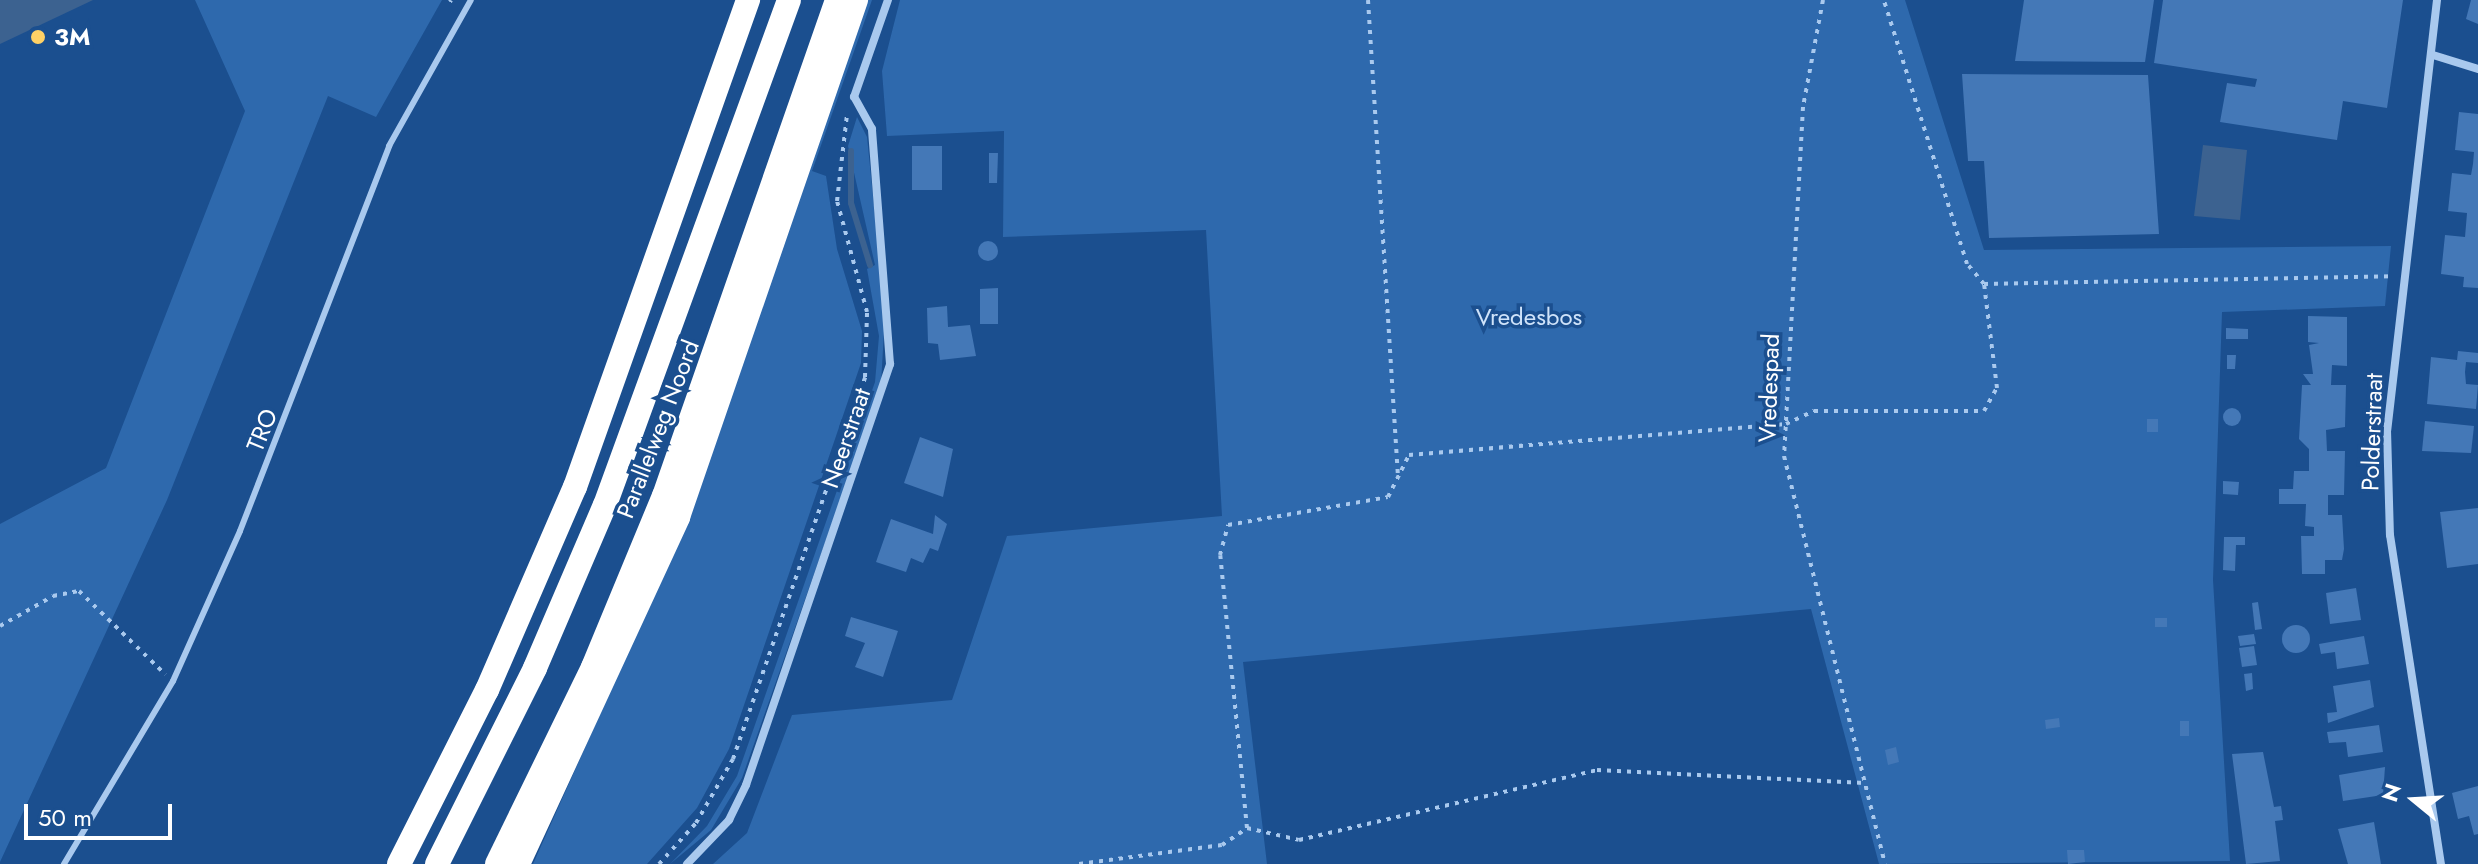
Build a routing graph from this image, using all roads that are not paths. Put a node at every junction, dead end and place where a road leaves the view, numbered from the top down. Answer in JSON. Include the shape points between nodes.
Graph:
{"nodes":[{"id":1,"x":471,"y":0,"type":"edge"},
{"id":2,"x":748,"y":0,"type":"edge"},
{"id":3,"x":789,"y":0,"type":"edge"},
{"id":4,"x":837,"y":0,"type":"edge"},
{"id":5,"x":856,"y":0,"type":"edge"},
{"id":6,"x":888,"y":0,"type":"edge"},
{"id":7,"x":2437,"y":0,"type":"edge"},
{"id":8,"x":2433,"y":55,"type":"junction"},
{"id":9,"x":2478,"y":69,"type":"edge"},
{"id":10,"x":64,"y":864,"type":"edge"},
{"id":11,"x":399,"y":864,"type":"edge"},
{"id":12,"x":437,"y":864,"type":"edge"},
{"id":13,"x":497,"y":864,"type":"edge"},
{"id":14,"x":518,"y":864,"type":"edge"},
{"id":15,"x":687,"y":864,"type":"edge"},
{"id":16,"x":2441,"y":864,"type":"edge"}],
"edges":[{"from":1,"to":10,"type":"lane","name":"TRO","via":[[389,146],[240,531],[173,681]]},
{"from":2,"to":11,"type":"highway","via":[[575,487],[487,690]]},
{"from":3,"to":12,"type":"highway","via":[[605,505],[535,668]]},
{"from":4,"to":13,"type":"highway","name":"Parallelweg Noord","via":[[664,496],[593,667]]},
{"from":5,"to":14,"type":"highway","name":"Parallelweg Noord","via":[[678,517]]},
{"from":6,"to":15,"type":"street","name":"Neerstraat","via":[[854,97],[872,129],[890,364],[746,785],[729,820]]},
{"from":7,"to":8,"type":"street","name":"Polderstraat"},
{"from":8,"to":9,"type":"street"},
{"from":8,"to":16,"type":"street","name":"Polderstraat","via":[[2387,430],[2390,535]]}]}
